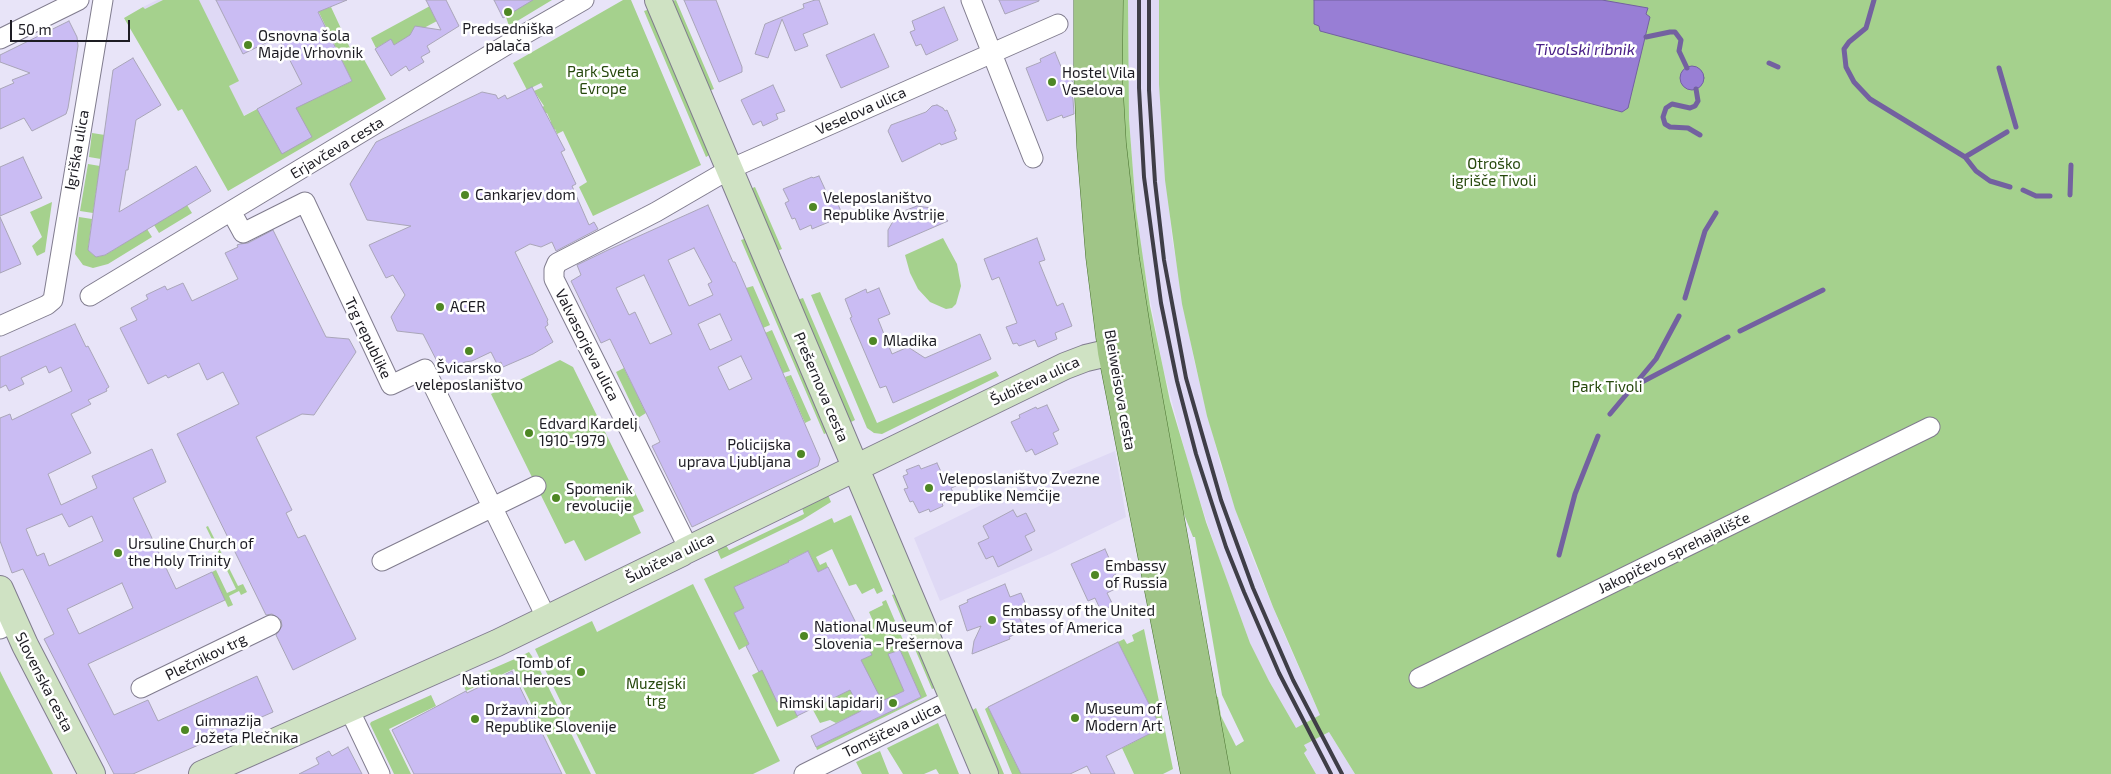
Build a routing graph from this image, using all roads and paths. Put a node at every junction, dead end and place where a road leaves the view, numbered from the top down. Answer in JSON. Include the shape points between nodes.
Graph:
{"nodes":[{"id":1,"x":79,"y":0,"type":"edge"},
{"id":2,"x":102,"y":0,"type":"edge"},
{"id":3,"x":584,"y":0,"type":"edge"},
{"id":4,"x":658,"y":0,"type":"edge"},
{"id":5,"x":971,"y":0,"type":"edge"},
{"id":6,"x":1088,"y":0,"type":"edge"},
{"id":7,"x":1109,"y":0,"type":"edge"},
{"id":8,"x":1058,"y":24,"type":"dead end"},
{"id":9,"x":0,"y":39,"type":"edge"},
{"id":10,"x":992,"y":53,"type":"junction"},
{"id":11,"x":1033,"y":158,"type":"dead end"},
{"id":12,"x":730,"y":169,"type":"junction"},
{"id":13,"x":231,"y":211,"type":"junction"},
{"id":14,"x":90,"y":296,"type":"dead end"},
{"id":15,"x":0,"y":326,"type":"edge"},
{"id":16,"x":1139,"y":346,"type":"junction"},
{"id":17,"x":1112,"y":352,"type":"junction"},
{"id":18,"x":1930,"y":427,"type":"dead end"},
{"id":19,"x":856,"y":466,"type":"junction"},
{"id":20,"x":536,"y":486,"type":"dead end"},
{"id":21,"x":492,"y":507,"type":"junction"},
{"id":22,"x":686,"y":551,"type":"junction"},
{"id":23,"x":382,"y":560,"type":"dead end"},
{"id":24,"x":0,"y":589,"type":"edge"},
{"id":25,"x":547,"y":619,"type":"junction"},
{"id":26,"x":7,"y":625,"type":"edge"},
{"id":27,"x":271,"y":625,"type":"dead end"},
{"id":28,"x":1419,"y":678,"type":"dead end"},
{"id":29,"x":140,"y":688,"type":"dead end"},
{"id":30,"x":954,"y":699,"type":"junction"},
{"id":31,"x":349,"y":709,"type":"junction"},
{"id":32,"x":1204,"y":768,"type":"edge"},
{"id":33,"x":92,"y":774,"type":"edge"},
{"id":34,"x":202,"y":774,"type":"edge"},
{"id":35,"x":380,"y":774,"type":"edge"},
{"id":36,"x":804,"y":774,"type":"edge"},
{"id":37,"x":986,"y":774,"type":"edge"}],
"edges":[{"from":1,"to":9,"type":"street"},
{"from":2,"to":15,"type":"street","name":"Igriška ulica","via":[[52,300]]},
{"from":3,"to":13,"type":"street","name":"Erjavčeva cesta"},
{"from":4,"to":12,"type":"street","name":"Prešernova cesta"},
{"from":5,"to":10,"type":"street"},
{"from":6,"to":17,"type":"main road","name":"Bleiweisova cesta","via":[[1088,101],[1100,257]]},
{"from":7,"to":16,"type":"main road","name":"Bleiweisova cesta","via":[[1108,75],[1112,144]]},
{"from":8,"to":10,"type":"street","name":"Veselova ulica"},
{"from":10,"to":11,"type":"street"},
{"from":10,"to":12,"type":"street","name":"Veselova ulica"},
{"from":12,"to":19,"type":"street","name":"Prešernova cesta"},
{"from":12,"to":22,"type":"street","name":"Valvasorjeva ulica","via":[[641,220],[562,259],[555,266],[553,276]]},
{"from":13,"to":14,"type":"street","name":"Erjavčeva cesta"},
{"from":13,"to":21,"type":"street","name":"Trg republike","via":[[243,233],[305,202],[391,386],[425,369]]},
{"from":16,"to":17,"type":"street","name":"Šubičeva ulica"},
{"from":16,"to":32,"type":"main road","name":"Bleiweisova cesta"},
{"from":17,"to":19,"type":"street","name":"Šubičeva ulica","via":[[1065,366]]},
{"from":17,"to":32,"type":"main road","name":"Bleiweisova cesta"},
{"from":18,"to":28,"type":"street","name":"Jakopičevo sprehajališče"},
{"from":19,"to":22,"type":"street","name":"Šubičeva ulica"},
{"from":19,"to":30,"type":"street","name":"Prešernova cesta"},
{"from":20,"to":21,"type":"street"},
{"from":21,"to":23,"type":"street"},
{"from":21,"to":25,"type":"street","name":"Trg republike"},
{"from":22,"to":25,"type":"street","name":"Šubičeva ulica"},
{"from":24,"to":26,"type":"street","name":"Slovenska cesta"},
{"from":25,"to":31,"type":"street","name":"Šubičeva ulica"},
{"from":26,"to":33,"type":"street","name":"Slovenska cesta"},
{"from":27,"to":29,"type":"street","name":"Plečnikov trg"},
{"from":30,"to":36,"type":"street","name":"Tomšičeva ulica"},
{"from":30,"to":37,"type":"street","name":"Prešernova cesta"},
{"from":31,"to":34,"type":"street","name":"Šubičeva ulica"},
{"from":31,"to":35,"type":"street"}]}
